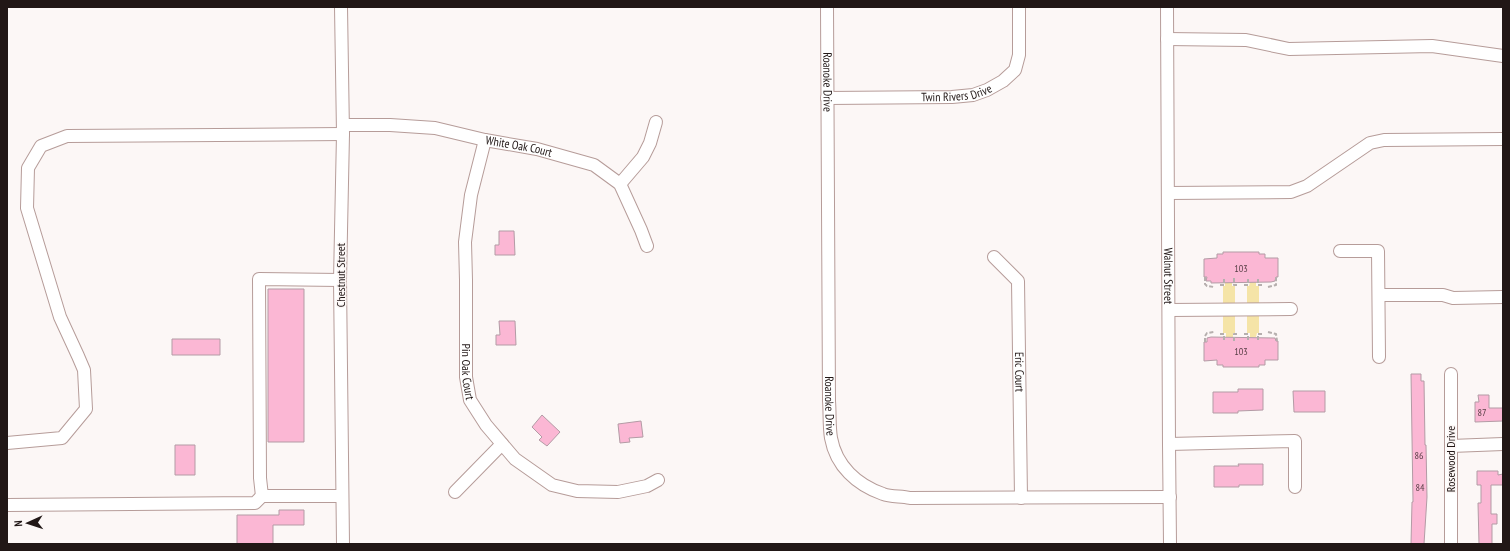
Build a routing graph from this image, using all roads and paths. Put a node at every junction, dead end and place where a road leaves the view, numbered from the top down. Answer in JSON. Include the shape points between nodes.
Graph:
{"nodes":[{"id":1,"x":341,"y":7,"type":"edge"},
{"id":2,"x":826,"y":7,"type":"edge"},
{"id":3,"x":1019,"y":7,"type":"edge"},
{"id":4,"x":1167,"y":7,"type":"edge"},
{"id":5,"x":1167,"y":39,"type":"junction"},
{"id":6,"x":1503,"y":56,"type":"edge"},
{"id":7,"x":827,"y":98,"type":"junction"},
{"id":8,"x":656,"y":122,"type":"dead end"},
{"id":9,"x":343,"y":130,"type":"junction"},
{"id":10,"x":1503,"y":139,"type":"edge"},
{"id":11,"x":485,"y":140,"type":"junction"},
{"id":12,"x":620,"y":184,"type":"junction"},
{"id":13,"x":1168,"y":193,"type":"junction"},
{"id":14,"x":647,"y":246,"type":"dead end"},
{"id":15,"x":1340,"y":251,"type":"dead end"},
{"id":16,"x":994,"y":257,"type":"dead end"},
{"id":17,"x":1205,"y":277,"type":"dead end"},
{"id":18,"x":1276,"y":277,"type":"dead end"},
{"id":19,"x":1234,"y":278,"type":"dead end"},
{"id":20,"x":1248,"y":278,"type":"dead end"},
{"id":21,"x":1224,"y":279,"type":"dead end"},
{"id":22,"x":1258,"y":279,"type":"dead end"},
{"id":23,"x":340,"y":280,"type":"junction"},
{"id":24,"x":1220,"y":285,"type":"dead end"},
{"id":25,"x":1238,"y":285,"type":"dead end"},
{"id":26,"x":1244,"y":285,"type":"dead end"},
{"id":27,"x":1262,"y":285,"type":"dead end"},
{"id":28,"x":1214,"y":287,"type":"dead end"},
{"id":29,"x":1268,"y":287,"type":"dead end"},
{"id":30,"x":1379,"y":295,"type":"junction"},
{"id":31,"x":1503,"y":297,"type":"edge"},
{"id":32,"x":1291,"y":309,"type":"dead end"},
{"id":33,"x":1169,"y":310,"type":"junction"},
{"id":34,"x":1214,"y":332,"type":"dead end"},
{"id":35,"x":1268,"y":332,"type":"dead end"},
{"id":36,"x":1220,"y":334,"type":"dead end"},
{"id":37,"x":1238,"y":334,"type":"dead end"},
{"id":38,"x":1244,"y":334,"type":"dead end"},
{"id":39,"x":1262,"y":334,"type":"dead end"},
{"id":40,"x":1224,"y":340,"type":"dead end"},
{"id":41,"x":1248,"y":340,"type":"dead end"},
{"id":42,"x":1258,"y":340,"type":"dead end"},
{"id":43,"x":1234,"y":341,"type":"dead end"},
{"id":44,"x":1277,"y":341,"type":"dead end"},
{"id":45,"x":1205,"y":342,"type":"dead end"},
{"id":46,"x":1378,"y":357,"type":"dead end"},
{"id":47,"x":1451,"y":374,"type":"dead end"},
{"id":48,"x":7,"y":443,"type":"edge"},
{"id":49,"x":502,"y":444,"type":"junction"},
{"id":50,"x":1169,"y":444,"type":"junction"},
{"id":51,"x":1503,"y":444,"type":"edge"},
{"id":52,"x":1451,"y":446,"type":"junction"},
{"id":53,"x":658,"y":480,"type":"dead end"},
{"id":54,"x":1295,"y":487,"type":"dead end"},
{"id":55,"x":455,"y":492,"type":"dead end"},
{"id":56,"x":262,"y":496,"type":"junction"},
{"id":57,"x":342,"y":496,"type":"junction"},
{"id":58,"x":1170,"y":497,"type":"junction"},
{"id":59,"x":1021,"y":498,"type":"junction"},
{"id":60,"x":7,"y":505,"type":"edge"},
{"id":61,"x":343,"y":544,"type":"edge"},
{"id":62,"x":1170,"y":544,"type":"edge"},
{"id":63,"x":1451,"y":544,"type":"edge"}],
"edges":[{"from":1,"to":9,"type":"street","name":"Chestnut Street"},
{"from":2,"to":7,"type":"street","name":"Roanoke Drive"},
{"from":3,"to":7,"type":"street","name":"Twin Rivers Drive","via":[[1019,55],[1015,70],[987,90],[952,97]]},
{"from":4,"to":5,"type":"street","name":"Walnut Street"},
{"from":5,"to":6,"type":"street","via":[[1246,40],[1289,50],[1432,46]]},
{"from":5,"to":13,"type":"street","name":"Walnut Street"},
{"from":7,"to":59,"type":"street","name":"Roanoke Drive","via":[[829,401],[832,438],[842,465],[856,480],[884,494],[910,498]]},
{"from":8,"to":12,"type":"street","via":[[643,157]]},
{"from":9,"to":11,"type":"street","name":"White Oak Court","via":[[390,125],[435,128]]},
{"from":9,"to":23,"type":"street","name":"Chestnut Street"},
{"from":9,"to":48,"type":"street","name":"White Oak Court","via":[[67,136],[41,146],[28,168],[26,208],[60,317],[84,370],[86,409],[62,438]]},
{"from":10,"to":13,"type":"street","via":[[1384,140],[1370,143],[1307,186],[1291,192]]},
{"from":11,"to":12,"type":"street","name":"White Oak Court","via":[[537,149],[594,165]]},
{"from":11,"to":49,"type":"street","name":"Pin Oak Court","via":[[471,195],[465,242],[466,377],[470,400]]},
{"from":12,"to":14,"type":"street","name":"White Oak Court"},
{"from":13,"to":33,"type":"street","name":"Walnut Street"},
{"from":15,"to":30,"type":"street","via":[[1378,251]]},
{"from":16,"to":59,"type":"street","name":"Eric Court","via":[[1018,281]]},
{"from":17,"to":28,"type":"path","via":[[1205,284]]},
{"from":18,"to":29,"type":"path","via":[[1276,285]]},
{"from":19,"to":25,"type":"path","via":[[1234,285]]},
{"from":20,"to":26,"type":"path","via":[[1248,285]]},
{"from":21,"to":24,"type":"path","via":[[1224,285]]},
{"from":22,"to":27,"type":"path","via":[[1258,285]]},
{"from":23,"to":56,"type":"street","via":[[259,279]]},
{"from":23,"to":57,"type":"street","name":"Chestnut Street"},
{"from":30,"to":31,"type":"street"},
{"from":30,"to":46,"type":"street"},
{"from":32,"to":33,"type":"street"},
{"from":33,"to":50,"type":"street","name":"Walnut Street"},
{"from":34,"to":45,"type":"path","via":[[1207,333]]},
{"from":35,"to":44,"type":"path","via":[[1275,333]]},
{"from":36,"to":40,"type":"path","via":[[1224,334]]},
{"from":37,"to":43,"type":"path","via":[[1234,334]]},
{"from":38,"to":41,"type":"path","via":[[1248,334]]},
{"from":39,"to":42,"type":"path","via":[[1258,334]]},
{"from":47,"to":52,"type":"street","name":"Rosewood Drive"},
{"from":49,"to":53,"type":"street","name":"Pin Oak Court","via":[[515,459],[552,485],[577,492],[618,492],[647,486]]},
{"from":49,"to":55,"type":"street"},
{"from":50,"to":54,"type":"street","via":[[1295,441]]},
{"from":50,"to":58,"type":"street","name":"Walnut Street"},
{"from":51,"to":52,"type":"street"},
{"from":52,"to":63,"type":"street","name":"Rosewood Drive"},
{"from":56,"to":57,"type":"street"},
{"from":56,"to":60,"type":"street","via":[[256,503]]},
{"from":57,"to":61,"type":"street","name":"Chestnut Street"},
{"from":58,"to":59,"type":"street","name":"Roanoke Drive"},
{"from":58,"to":62,"type":"street","name":"Walnut Street"}]}
